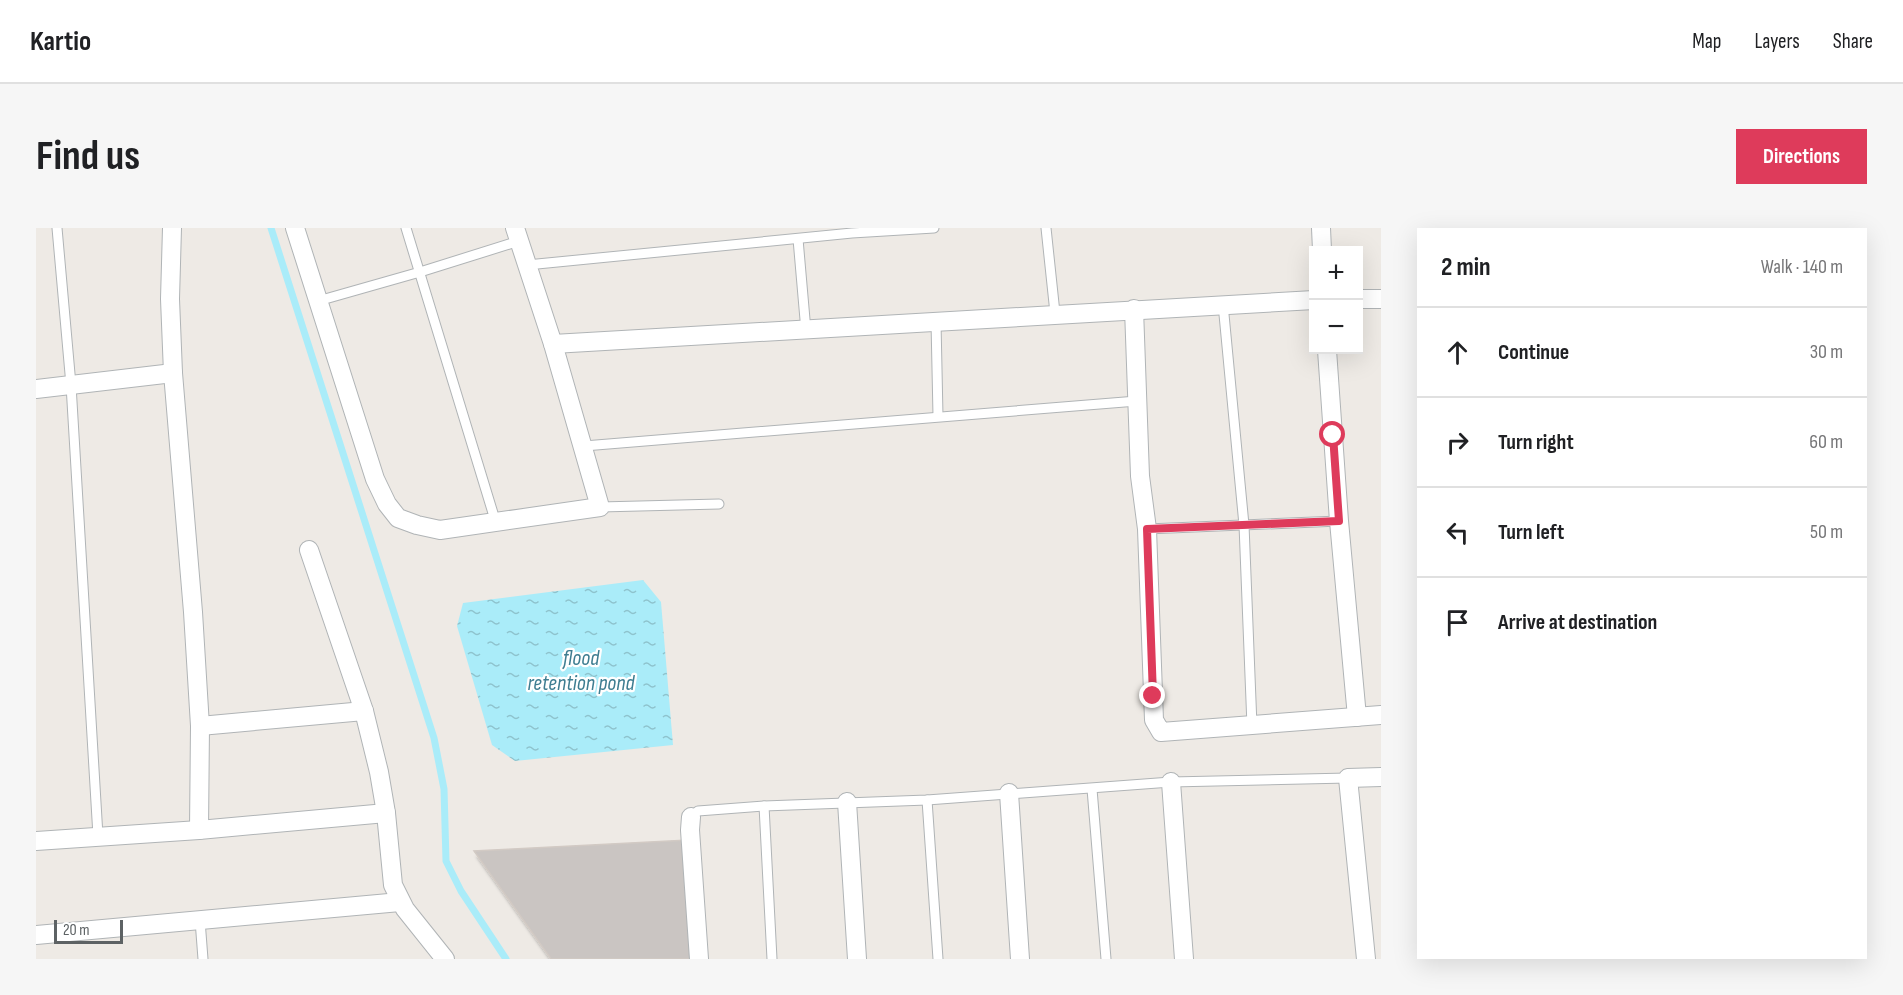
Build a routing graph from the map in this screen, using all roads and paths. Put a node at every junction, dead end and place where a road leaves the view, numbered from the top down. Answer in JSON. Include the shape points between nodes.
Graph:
{"nodes":[{"id":1,"x":57,"y":228,"type":"edge"},
{"id":2,"x":172,"y":228,"type":"edge"},
{"id":3,"x":295,"y":228,"type":"edge"},
{"id":4,"x":405,"y":228,"type":"edge"},
{"id":5,"x":934,"y":228,"type":"edge"},
{"id":6,"x":1046,"y":228,"type":"edge"},
{"id":7,"x":1321,"y":228,"type":"edge"},
{"id":8,"x":851,"y":231,"type":"edge"},
{"id":9,"x":517,"y":235,"type":"edge"},
{"id":10,"x":798,"y":239,"type":"junction"},
{"id":11,"x":1322,"y":246,"type":"edge"},
{"id":12,"x":526,"y":265,"type":"junction"},
{"id":13,"x":420,"y":272,"type":"junction"},
{"id":14,"x":1363,"y":299,"type":"edge"},
{"id":15,"x":1381,"y":299,"type":"edge"},
{"id":16,"x":1309,"y":300,"type":"edge"},
{"id":17,"x":318,"y":301,"type":"junction"},
{"id":18,"x":1223,"y":304,"type":"junction"},
{"id":19,"x":1134,"y":309,"type":"junction"},
{"id":20,"x":1054,"y":313,"type":"junction"},
{"id":21,"x":936,"y":322,"type":"junction"},
{"id":22,"x":806,"y":331,"type":"junction"},
{"id":23,"x":553,"y":344,"type":"junction"},
{"id":24,"x":1327,"y":354,"type":"edge"},
{"id":25,"x":173,"y":373,"type":"junction"},
{"id":26,"x":71,"y":385,"type":"junction"},
{"id":27,"x":36,"y":389,"type":"edge"},
{"id":28,"x":1137,"y":401,"type":"junction"},
{"id":29,"x":938,"y":416,"type":"junction"},
{"id":30,"x":584,"y":446,"type":"junction"},
{"id":31,"x":719,"y":504,"type":"dead end"},
{"id":32,"x":600,"y":507,"type":"junction"},
{"id":33,"x":1339,"y":521,"type":"junction"},
{"id":34,"x":496,"y":523,"type":"junction"},
{"id":35,"x":1244,"y":525,"type":"junction"},
{"id":36,"x":1147,"y":529,"type":"junction"},
{"id":37,"x":309,"y":549,"type":"dead end"},
{"id":38,"x":364,"y":711,"type":"junction"},
{"id":39,"x":1381,"y":715,"type":"edge"},
{"id":40,"x":1357,"y":717,"type":"junction"},
{"id":41,"x":200,"y":726,"type":"junction"},
{"id":42,"x":1252,"y":726,"type":"junction"},
{"id":43,"x":1381,"y":777,"type":"edge"},
{"id":44,"x":1348,"y":778,"type":"junction"},
{"id":45,"x":1171,"y":782,"type":"junction"},
{"id":46,"x":1092,"y":789,"type":"junction"},
{"id":47,"x":1009,"y":794,"type":"junction"},
{"id":48,"x":927,"y":800,"type":"junction"},
{"id":49,"x":847,"y":802,"type":"junction"},
{"id":50,"x":764,"y":806,"type":"junction"},
{"id":51,"x":386,"y":813,"type":"junction"},
{"id":52,"x":691,"y":817,"type":"joint"},
{"id":53,"x":199,"y":830,"type":"junction"},
{"id":54,"x":98,"y":836,"type":"junction"},
{"id":55,"x":36,"y":841,"type":"edge"},
{"id":56,"x":400,"y":902,"type":"junction"},
{"id":57,"x":200,"y":920,"type":"junction"},
{"id":58,"x":36,"y":935,"type":"edge"},
{"id":59,"x":203,"y":959,"type":"edge"},
{"id":60,"x":445,"y":959,"type":"edge"},
{"id":61,"x":699,"y":959,"type":"edge"},
{"id":62,"x":772,"y":959,"type":"edge"},
{"id":63,"x":857,"y":959,"type":"edge"},
{"id":64,"x":938,"y":959,"type":"edge"},
{"id":65,"x":1020,"y":959,"type":"edge"},
{"id":66,"x":1106,"y":959,"type":"edge"},
{"id":67,"x":1184,"y":959,"type":"edge"},
{"id":68,"x":1366,"y":959,"type":"edge"}],
"edges":[{"from":1,"to":26,"type":"lane"},
{"from":2,"to":25,"type":"street"},
{"from":3,"to":17,"type":"street"},
{"from":4,"to":13,"type":"lane"},
{"from":5,"to":8,"type":"lane"},
{"from":6,"to":20,"type":"lane"},
{"from":7,"to":11,"type":"street"},
{"from":8,"to":10,"type":"lane"},
{"from":9,"to":12,"type":"street"},
{"from":9,"to":13,"type":"lane"},
{"from":10,"to":12,"type":"lane"},
{"from":10,"to":22,"type":"lane"},
{"from":12,"to":23,"type":"street"},
{"from":13,"to":17,"type":"lane"},
{"from":13,"to":34,"type":"lane"},
{"from":14,"to":15,"type":"street"},
{"from":16,"to":18,"type":"street"},
{"from":17,"to":34,"type":"street","via":[[375,478],[398,518],[440,530]]},
{"from":18,"to":19,"type":"street"},
{"from":18,"to":35,"type":"lane"},
{"from":19,"to":20,"type":"street"},
{"from":19,"to":28,"type":"street"},
{"from":20,"to":21,"type":"street"},
{"from":21,"to":22,"type":"street"},
{"from":21,"to":29,"type":"lane"},
{"from":22,"to":23,"type":"street"},
{"from":23,"to":30,"type":"street"},
{"from":24,"to":33,"type":"street"},
{"from":25,"to":26,"type":"street"},
{"from":25,"to":41,"type":"street"},
{"from":26,"to":27,"type":"street"},
{"from":26,"to":54,"type":"lane"},
{"from":28,"to":29,"type":"lane"},
{"from":28,"to":36,"type":"street"},
{"from":29,"to":30,"type":"lane"},
{"from":30,"to":32,"type":"street"},
{"from":31,"to":32,"type":"lane"},
{"from":32,"to":34,"type":"street"},
{"from":33,"to":35,"type":"lane"},
{"from":33,"to":40,"type":"street"},
{"from":35,"to":36,"type":"lane"},
{"from":35,"to":42,"type":"lane"},
{"from":36,"to":42,"type":"street","via":[[1157,728],[1161,732]]},
{"from":37,"to":38,"type":"street"},
{"from":38,"to":41,"type":"street"},
{"from":38,"to":51,"type":"street"},
{"from":39,"to":40,"type":"street"},
{"from":40,"to":42,"type":"street"},
{"from":41,"to":53,"type":"street"},
{"from":43,"to":44,"type":"street"},
{"from":44,"to":45,"type":"lane"},
{"from":44,"to":68,"type":"street"},
{"from":45,"to":46,"type":"lane"},
{"from":45,"to":67,"type":"street"},
{"from":46,"to":47,"type":"lane"},
{"from":46,"to":66,"type":"lane"},
{"from":47,"to":48,"type":"lane"},
{"from":47,"to":65,"type":"street"},
{"from":48,"to":49,"type":"lane"},
{"from":48,"to":64,"type":"lane"},
{"from":49,"to":50,"type":"lane"},
{"from":49,"to":63,"type":"street"},
{"from":50,"to":52,"type":"lane","via":[[699,811]]},
{"from":50,"to":62,"type":"lane"},
{"from":51,"to":53,"type":"street"},
{"from":51,"to":56,"type":"street","via":[[393,885]]},
{"from":52,"to":61,"type":"street"},
{"from":53,"to":54,"type":"street"},
{"from":54,"to":55,"type":"street"},
{"from":56,"to":57,"type":"street"},
{"from":56,"to":60,"type":"street"},
{"from":57,"to":58,"type":"street"},
{"from":57,"to":59,"type":"lane"}]}
